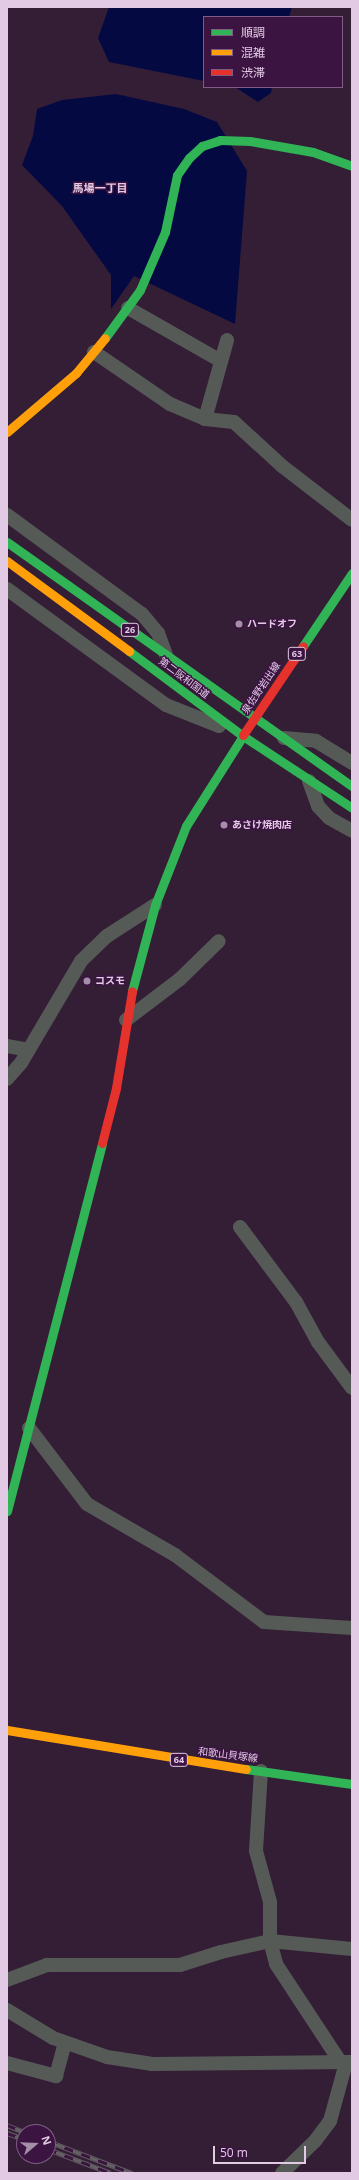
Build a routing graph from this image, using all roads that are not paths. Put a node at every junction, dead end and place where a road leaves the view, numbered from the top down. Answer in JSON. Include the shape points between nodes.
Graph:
{"nodes":[{"id":1,"x":352,"y":166,"type":"edge"},
{"id":2,"x":128,"y":308,"type":"junction"},
{"id":3,"x":227,"y":340,"type":"dead end"},
{"id":4,"x":94,"y":352,"type":"junction"},
{"id":5,"x":221,"y":361,"type":"junction"},
{"id":6,"x":205,"y":419,"type":"junction"},
{"id":7,"x":7,"y":432,"type":"edge"},
{"id":8,"x":7,"y":515,"type":"edge"},
{"id":9,"x":352,"y":520,"type":"edge"},
{"id":10,"x":17,"y":536,"type":"edge"},
{"id":11,"x":7,"y":561,"type":"edge"},
{"id":12,"x":352,"y":573,"type":"edge"},
{"id":13,"x":7,"y":589,"type":"edge"},
{"id":14,"x":166,"y":655,"type":"junction"},
{"id":15,"x":254,"y":718,"type":"junction"},
{"id":16,"x":243,"y":736,"type":"junction"},
{"id":17,"x":280,"y":737,"type":"junction"},
{"id":18,"x":352,"y":763,"type":"edge"},
{"id":19,"x":309,"y":781,"type":"junction"},
{"id":20,"x":352,"y":786,"type":"edge"},
{"id":21,"x":352,"y":808,"type":"edge"},
{"id":22,"x":352,"y":830,"type":"edge"},
{"id":23,"x":154,"y":905,"type":"junction"},
{"id":24,"x":219,"y":941,"type":"dead end"},
{"id":25,"x":126,"y":1020,"type":"junction"},
{"id":26,"x":7,"y":1046,"type":"edge"},
{"id":27,"x":29,"y":1050,"type":"junction"},
{"id":28,"x":7,"y":1079,"type":"edge"},
{"id":29,"x":240,"y":1227,"type":"dead end"},
{"id":30,"x":352,"y":1388,"type":"edge"},
{"id":31,"x":30,"y":1428,"type":"junction"},
{"id":32,"x":7,"y":1511,"type":"edge"},
{"id":33,"x":352,"y":1628,"type":"edge"},
{"id":34,"x":7,"y":1730,"type":"edge"},
{"id":35,"x":261,"y":1770,"type":"junction"},
{"id":36,"x":352,"y":1784,"type":"edge"},
{"id":37,"x":270,"y":1941,"type":"junction"},
{"id":38,"x":352,"y":1949,"type":"edge"},
{"id":39,"x":7,"y":1980,"type":"edge"},
{"id":40,"x":7,"y":2010,"type":"edge"},
{"id":41,"x":65,"y":2043,"type":"junction"},
{"id":42,"x":7,"y":2062,"type":"edge"},
{"id":43,"x":346,"y":2063,"type":"edge"},
{"id":44,"x":282,"y":2173,"type":"edge"}],
"edges":[{"from":1,"to":2,"type":"main road","via":[[313,152],[250,141],[220,140],[202,146],[189,158],[177,175],[165,232],[140,290]]},
{"from":2,"to":4,"type":"main road"},
{"from":2,"to":5,"type":"street"},
{"from":3,"to":5,"type":"street"},
{"from":4,"to":6,"type":"street","via":[[170,404]]},
{"from":4,"to":7,"type":"main road","via":[[76,373]]},
{"from":5,"to":6,"type":"street"},
{"from":6,"to":9,"type":"street","via":[[234,422],[282,466]]},
{"from":8,"to":10,"type":"street"},
{"from":10,"to":14,"type":"main road","name":"第二阪和国道","number":"26"},
{"from":10,"to":14,"type":"street","via":[[142,614],[158,633]]},
{"from":11,"to":16,"type":"main road","name":"第二阪和国道","number":"26"},
{"from":12,"to":15,"type":"main road","name":"泉佐野岩出線","number":"63"},
{"from":13,"to":16,"type":"street","via":[[166,705]]},
{"from":14,"to":15,"type":"main road","name":"第二阪和国道","number":"26"},
{"from":15,"to":16,"type":"main road","name":"泉佐野岩出線","number":"63"},
{"from":15,"to":17,"type":"main road","name":"第二阪和国道","number":"26"},
{"from":16,"to":19,"type":"main road","name":"第二阪和国道","number":"26"},
{"from":16,"to":23,"type":"main road","name":"泉佐野岩出線","via":[[186,826]]},
{"from":17,"to":18,"type":"street","via":[[316,741]]},
{"from":17,"to":20,"type":"main road","name":"第二阪和国道","number":"26"},
{"from":19,"to":21,"type":"main road","name":"第二阪和国道","number":"26"},
{"from":19,"to":22,"type":"street","via":[[318,806],[329,818]]},
{"from":23,"to":25,"type":"main road","name":"泉佐野岩出線"},
{"from":23,"to":27,"type":"street","via":[[107,936],[81,961]]},
{"from":24,"to":25,"type":"street","via":[[180,979]]},
{"from":25,"to":31,"type":"main road","name":"泉佐野岩出線","via":[[116,1088]]},
{"from":26,"to":27,"type":"street"},
{"from":27,"to":28,"type":"street"},
{"from":29,"to":30,"type":"street","via":[[296,1302],[318,1342]]},
{"from":31,"to":32,"type":"main road","name":"泉佐野岩出線"},
{"from":31,"to":33,"type":"street","via":[[87,1504],[175,1555],[264,1622]]},
{"from":34,"to":35,"type":"main road","name":"和歌山貝塚線","number":"64","via":[[166,1758]]},
{"from":35,"to":36,"type":"main road","name":"和歌山貝塚線","number":"64"},
{"from":35,"to":37,"type":"street","via":[[256,1851],[270,1902]]},
{"from":37,"to":38,"type":"street"},
{"from":37,"to":39,"type":"street","via":[[180,1965],[47,1965]]},
{"from":37,"to":43,"type":"street","via":[[276,1964]]},
{"from":40,"to":41,"type":"street"},
{"from":41,"to":42,"type":"street","via":[[56,2076]]},
{"from":41,"to":43,"type":"street","via":[[107,2057],[152,2064]]},
{"from":43,"to":44,"type":"street","via":[[330,2121],[315,2141]]}]}
